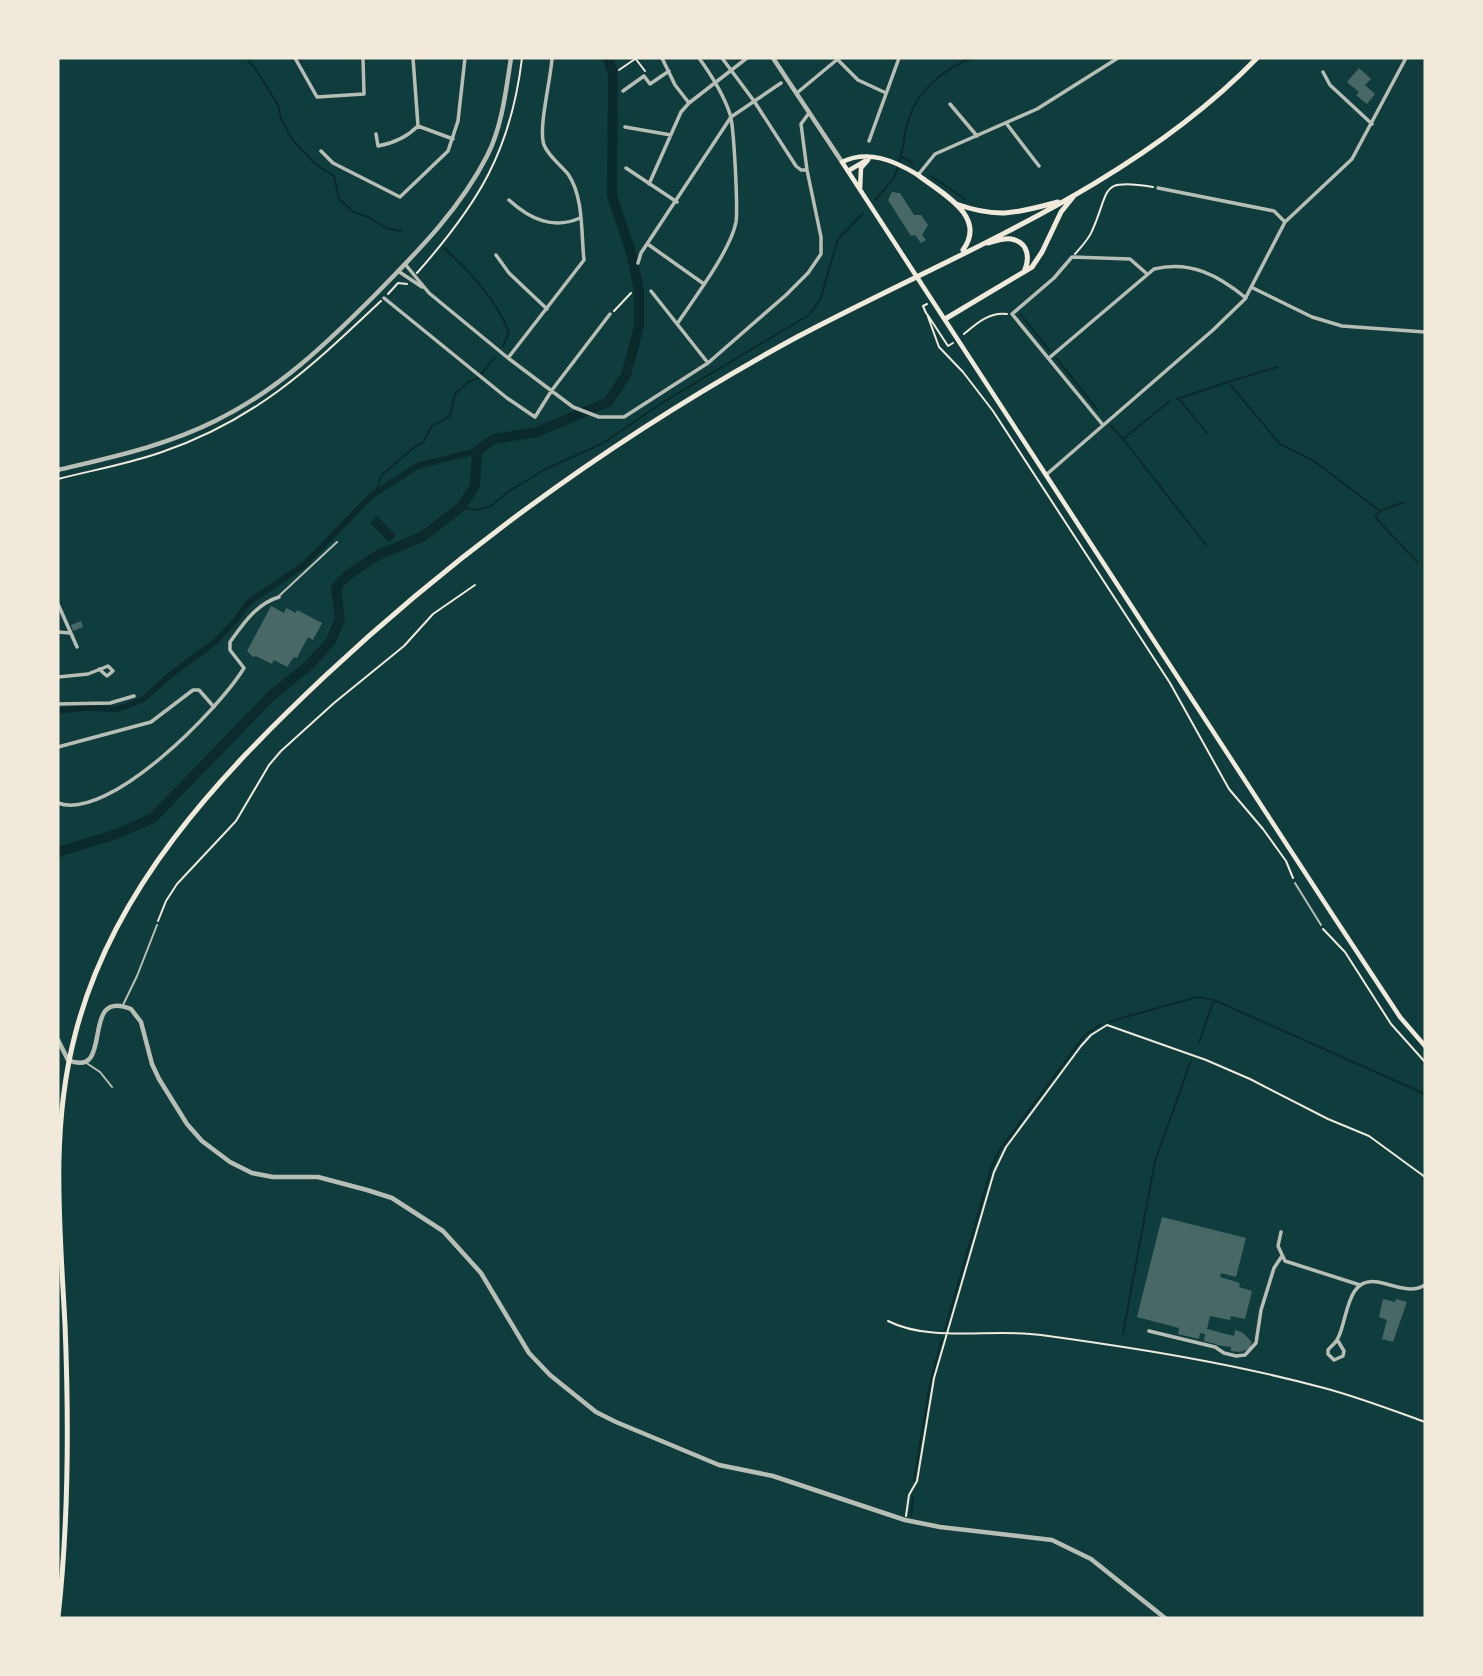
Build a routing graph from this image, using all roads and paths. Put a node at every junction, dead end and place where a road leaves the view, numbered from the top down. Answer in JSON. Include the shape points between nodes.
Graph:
{"nodes":[{"id":1,"x":295,"y":58,"type":"edge"},
{"id":2,"x":363,"y":58,"type":"edge"},
{"id":3,"x":413,"y":58,"type":"edge"},
{"id":4,"x":465,"y":58,"type":"edge"},
{"id":5,"x":511,"y":58,"type":"edge"},
{"id":6,"x":552,"y":58,"type":"edge"},
{"id":7,"x":635,"y":58,"type":"edge"},
{"id":8,"x":662,"y":58,"type":"edge"},
{"id":9,"x":699,"y":58,"type":"edge"},
{"id":10,"x":722,"y":58,"type":"edge"},
{"id":11,"x":747,"y":58,"type":"edge"},
{"id":12,"x":773,"y":58,"type":"edge"},
{"id":13,"x":837,"y":58,"type":"edge"},
{"id":14,"x":899,"y":58,"type":"edge"},
{"id":15,"x":1118,"y":58,"type":"edge"},
{"id":16,"x":1257,"y":58,"type":"edge"},
{"id":17,"x":1406,"y":58,"type":"edge"},
{"id":18,"x":619,"y":70,"type":"dead end"},
{"id":19,"x":669,"y":71,"type":"junction"},
{"id":20,"x":731,"y":71,"type":"junction"},
{"id":21,"x":1323,"y":72,"type":"dead end"},
{"id":22,"x":644,"y":76,"type":"junction"},
{"id":23,"x":716,"y":81,"type":"junction"},
{"id":24,"x":781,"y":83,"type":"dead end"},
{"id":25,"x":623,"y":91,"type":"dead end"},
{"id":26,"x":798,"y":92,"type":"junction"},
{"id":27,"x":886,"y":93,"type":"junction"},
{"id":28,"x":754,"y":101,"type":"junction"},
{"id":29,"x":689,"y":103,"type":"junction"},
{"id":30,"x":950,"y":104,"type":"dead end"},
{"id":31,"x":810,"y":111,"type":"junction"},
{"id":32,"x":731,"y":117,"type":"junction"},
{"id":33,"x":1006,"y":123,"type":"junction"},
{"id":34,"x":1372,"y":124,"type":"junction"},
{"id":35,"x":418,"y":126,"type":"junction"},
{"id":36,"x":625,"y":127,"type":"dead end"},
{"id":37,"x":376,"y":134,"type":"dead end"},
{"id":38,"x":670,"y":135,"type":"junction"},
{"id":39,"x":977,"y":136,"type":"junction"},
{"id":40,"x":453,"y":139,"type":"junction"},
{"id":41,"x":869,"y":141,"type":"dead end"},
{"id":42,"x":321,"y":151,"type":"dead end"},
{"id":43,"x":877,"y":158,"type":"junction"},
{"id":44,"x":867,"y":160,"type":"junction"},
{"id":45,"x":842,"y":162,"type":"junction"},
{"id":46,"x":1039,"y":166,"type":"dead end"},
{"id":47,"x":626,"y":169,"type":"dead end"},
{"id":48,"x":807,"y":170,"type":"junction"},
{"id":49,"x":848,"y":171,"type":"junction"},
{"id":50,"x":918,"y":175,"type":"junction"},
{"id":51,"x":649,"y":184,"type":"junction"},
{"id":52,"x":1158,"y":188,"type":"joint"},
{"id":53,"x":860,"y":191,"type":"junction"},
{"id":54,"x":1075,"y":195,"type":"junction"},
{"id":55,"x":1067,"y":199,"type":"junction"},
{"id":56,"x":509,"y":200,"type":"dead end"},
{"id":57,"x":677,"y":202,"type":"junction"},
{"id":58,"x":956,"y":204,"type":"junction"},
{"id":59,"x":580,"y":218,"type":"junction"},
{"id":60,"x":1285,"y":222,"type":"junction"},
{"id":61,"x":649,"y":245,"type":"junction"},
{"id":62,"x":978,"y":245,"type":"junction"},
{"id":63,"x":496,"y":255,"type":"dead end"},
{"id":64,"x":959,"y":255,"type":"junction"},
{"id":65,"x":1072,"y":257,"type":"junction"},
{"id":66,"x":638,"y":263,"type":"dead end"},
{"id":67,"x":405,"y":264,"type":"junction"},
{"id":68,"x":398,"y":271,"type":"junction"},
{"id":69,"x":1146,"y":273,"type":"junction"},
{"id":70,"x":1023,"y":275,"type":"junction"},
{"id":71,"x":407,"y":285,"type":"dead end"},
{"id":72,"x":704,"y":285,"type":"junction"},
{"id":73,"x":423,"y":288,"type":"junction"},
{"id":74,"x":1253,"y":288,"type":"junction"},
{"id":75,"x":650,"y":291,"type":"dead end"},
{"id":76,"x":631,"y":293,"type":"dead end"},
{"id":77,"x":384,"y":298,"type":"junction"},
{"id":78,"x":1246,"y":298,"type":"junction"},
{"id":79,"x":923,"y":306,"type":"dead end"},
{"id":80,"x":547,"y":309,"type":"junction"},
{"id":81,"x":610,"y":314,"type":"joint"},
{"id":82,"x":926,"y":314,"type":"junction"},
{"id":83,"x":1012,"y":314,"type":"junction"},
{"id":84,"x":945,"y":319,"type":"junction"},
{"id":85,"x":677,"y":324,"type":"junction"},
{"id":86,"x":1425,"y":332,"type":"edge"},
{"id":87,"x":964,"y":334,"type":"dead end"},
{"id":88,"x":953,"y":344,"type":"dead end"},
{"id":89,"x":508,"y":358,"type":"junction"},
{"id":90,"x":1049,"y":358,"type":"junction"},
{"id":91,"x":708,"y":363,"type":"junction"},
{"id":92,"x":304,"y":372,"type":"dead end"},
{"id":93,"x":552,"y":390,"type":"junction"},
{"id":94,"x":1103,"y":425,"type":"junction"},
{"id":95,"x":58,"y":470,"type":"edge"},
{"id":96,"x":1047,"y":474,"type":"junction"},
{"id":97,"x":337,"y":542,"type":"dead end"},
{"id":98,"x":475,"y":585,"type":"dead end"},
{"id":99,"x":279,"y":597,"type":"joint"},
{"id":100,"x":58,"y":604,"type":"edge"},
{"id":101,"x":65,"y":622,"type":"junction"},
{"id":102,"x":58,"y":624,"type":"edge"},
{"id":103,"x":58,"y":632,"type":"edge"},
{"id":104,"x":70,"y":633,"type":"junction"},
{"id":105,"x":77,"y":647,"type":"dead end"},
{"id":106,"x":99,"y":669,"type":"dead end"},
{"id":107,"x":58,"y":677,"type":"edge"},
{"id":108,"x":134,"y":696,"type":"dead end"},
{"id":109,"x":58,"y":704,"type":"edge"},
{"id":110,"x":214,"y":707,"type":"junction"},
{"id":111,"x":58,"y":747,"type":"edge"},
{"id":112,"x":58,"y":803,"type":"edge"},
{"id":113,"x":1295,"y":883,"type":"joint"},
{"id":114,"x":156,"y":925,"type":"joint"},
{"id":115,"x":1321,"y":925,"type":"joint"},
{"id":116,"x":123,"y":1006,"type":"junction"},
{"id":117,"x":58,"y":1040,"type":"edge"},
{"id":118,"x":1425,"y":1046,"type":"edge"},
{"id":119,"x":85,"y":1062,"type":"junction"},
{"id":120,"x":1425,"y":1062,"type":"edge"},
{"id":121,"x":112,"y":1087,"type":"dead end"},
{"id":122,"x":1425,"y":1177,"type":"edge"},
{"id":123,"x":1281,"y":1232,"type":"dead end"},
{"id":124,"x":1282,"y":1256,"type":"junction"},
{"id":125,"x":1360,"y":1285,"type":"junction"},
{"id":126,"x":1425,"y":1285,"type":"edge"},
{"id":127,"x":888,"y":1321,"type":"dead end"},
{"id":128,"x":1149,"y":1331,"type":"dead end"},
{"id":129,"x":946,"y":1334,"type":"junction"},
{"id":130,"x":1338,"y":1341,"type":"junction"},
{"id":131,"x":1425,"y":1422,"type":"edge"},
{"id":132,"x":905,"y":1520,"type":"junction"},
{"id":133,"x":58,"y":1617,"type":"edge"},
{"id":134,"x":1165,"y":1618,"type":"edge"}],
"edges":[{"from":1,"to":2,"type":"street","via":[[317,97],[364,94]]},
{"from":3,"to":35,"type":"street"},
{"from":4,"to":40,"type":"street"},
{"from":5,"to":67,"type":"street","via":[[488,153],[460,200]]},
{"from":6,"to":59,"type":"street","via":[[542,127],[544,144],[576,191]]},
{"from":7,"to":18,"type":"path"},
{"from":7,"to":22,"type":"path","via":[[647,74]]},
{"from":8,"to":19,"type":"street"},
{"from":9,"to":23,"type":"street"},
{"from":10,"to":20,"type":"street"},
{"from":11,"to":20,"type":"street"},
{"from":12,"to":26,"type":"street"},
{"from":13,"to":26,"type":"street"},
{"from":13,"to":27,"type":"street","via":[[858,80]]},
{"from":14,"to":27,"type":"street"},
{"from":15,"to":33,"type":"street"},
{"from":16,"to":54,"type":"highway","via":[[1172,132]]},
{"from":17,"to":34,"type":"street"},
{"from":19,"to":22,"type":"street","via":[[650,84]]},
{"from":19,"to":29,"type":"street"},
{"from":20,"to":23,"type":"street"},
{"from":20,"to":28,"type":"street"},
{"from":21,"to":34,"type":"street","via":[[1330,85]]},
{"from":22,"to":25,"type":"street"},
{"from":23,"to":29,"type":"street"},
{"from":23,"to":32,"type":"street"},
{"from":24,"to":28,"type":"street"},
{"from":26,"to":31,"type":"street"},
{"from":27,"to":41,"type":"street"},
{"from":28,"to":32,"type":"street"},
{"from":28,"to":48,"type":"street","via":[[796,166]]},
{"from":29,"to":38,"type":"street"},
{"from":30,"to":39,"type":"street"},
{"from":31,"to":45,"type":"street"},
{"from":31,"to":48,"type":"street","via":[[801,124]]},
{"from":32,"to":57,"type":"street"},
{"from":32,"to":72,"type":"street","via":[[736,223]]},
{"from":33,"to":39,"type":"street"},
{"from":33,"to":46,"type":"street"},
{"from":34,"to":60,"type":"street","via":[[1352,159]]},
{"from":35,"to":37,"type":"street","via":[[409,136],[389,144],[378,146]]},
{"from":35,"to":40,"type":"street"},
{"from":36,"to":38,"type":"street"},
{"from":38,"to":51,"type":"street"},
{"from":39,"to":50,"type":"street","via":[[935,154]]},
{"from":40,"to":42,"type":"street","via":[[448,151],[400,197],[333,163]]},
{"from":43,"to":44,"type":"main road"},
{"from":43,"to":45,"type":"main road","via":[[860,156]]},
{"from":43,"to":50,"type":"main road"},
{"from":44,"to":49,"type":"main road"},
{"from":44,"to":53,"type":"main road","via":[[860,173]]},
{"from":45,"to":49,"type":"main road"},
{"from":47,"to":51,"type":"street"},
{"from":48,"to":91,"type":"street","via":[[821,254],[786,295]]},
{"from":49,"to":53,"type":"main road"},
{"from":50,"to":58,"type":"highway"},
{"from":51,"to":57,"type":"street"},
{"from":52,"to":60,"type":"street","via":[[1274,211]]},
{"from":52,"to":65,"type":"path","via":[[1126,182],[1110,187],[1091,233]]},
{"from":53,"to":84,"type":"main road"},
{"from":54,"to":55,"type":"highway"},
{"from":54,"to":70,"type":"highway","via":[[1056,221],[1038,261]]},
{"from":55,"to":58,"type":"highway","via":[[1006,214]]},
{"from":55,"to":62,"type":"highway"},
{"from":56,"to":59,"type":"street","via":[[545,223],[567,224]]},
{"from":57,"to":61,"type":"street"},
{"from":58,"to":64,"type":"highway","via":[[971,223],[972,232]]},
{"from":59,"to":80,"type":"street","via":[[584,260]]},
{"from":60,"to":74,"type":"street"},
{"from":61,"to":66,"type":"street"},
{"from":61,"to":72,"type":"street"},
{"from":62,"to":64,"type":"highway"},
{"from":62,"to":70,"type":"highway","via":[[1008,238],[1021,243],[1029,259]]},
{"from":63,"to":80,"type":"street"},
{"from":64,"to":133,"type":"highway","via":[[778,348],[642,428],[495,532],[376,629],[258,742],[169,843],[131,900],[85,1000],[66,1078],[59,1168],[68,1470]]},
{"from":65,"to":69,"type":"street","via":[[1130,259]]},
{"from":65,"to":83,"type":"street"},
{"from":67,"to":68,"type":"street"},
{"from":67,"to":73,"type":"street"},
{"from":68,"to":73,"type":"street"},
{"from":68,"to":95,"type":"street","via":[[287,376],[223,417],[148,448]]},
{"from":69,"to":78,"type":"street","via":[[1170,266],[1196,269],[1224,280]]},
{"from":69,"to":90,"type":"street"},
{"from":70,"to":84,"type":"highway"},
{"from":71,"to":77,"type":"path","via":[[398,283]]},
{"from":72,"to":85,"type":"street"},
{"from":73,"to":89,"type":"street"},
{"from":74,"to":78,"type":"street"},
{"from":74,"to":86,"type":"street","via":[[1312,317],[1342,326]]},
{"from":75,"to":85,"type":"street"},
{"from":76,"to":81,"type":"path"},
{"from":77,"to":92,"type":"path"},
{"from":77,"to":93,"type":"street","via":[[535,417]]},
{"from":78,"to":94,"type":"street"},
{"from":79,"to":82,"type":"path"},
{"from":80,"to":89,"type":"street"},
{"from":81,"to":93,"type":"street"},
{"from":82,"to":88,"type":"path","via":[[948,346]]},
{"from":82,"to":113,"type":"path","via":[[939,347],[993,411],[1170,683],[1230,789],[1286,861]]},
{"from":83,"to":87,"type":"path","via":[[996,313]]},
{"from":83,"to":90,"type":"street"},
{"from":84,"to":96,"type":"main road"},
{"from":85,"to":91,"type":"street"},
{"from":89,"to":93,"type":"street"},
{"from":90,"to":94,"type":"street"},
{"from":91,"to":93,"type":"street","via":[[624,417],[599,416],[573,407]]},
{"from":94,"to":96,"type":"street"},
{"from":96,"to":118,"type":"main road","via":[[1400,1017]]},
{"from":97,"to":99,"type":"lane"},
{"from":98,"to":114,"type":"path","via":[[433,614],[404,646],[281,751],[236,821],[177,884]]},
{"from":99,"to":110,"type":"street","via":[[252,614],[230,642],[230,650],[244,668]]},
{"from":100,"to":101,"type":"street"},
{"from":101,"to":102,"type":"street"},
{"from":101,"to":104,"type":"street"},
{"from":103,"to":104,"type":"street"},
{"from":104,"to":105,"type":"street"},
{"from":106,"to":107,"type":"street"},
{"from":108,"to":109,"type":"street","via":[[115,702]]},
{"from":110,"to":111,"type":"street","via":[[199,690],[193,690],[150,722]]},
{"from":110,"to":112,"type":"street","via":[[183,739],[105,797],[78,806]]},
{"from":113,"to":115,"type":"lane"},
{"from":114,"to":116,"type":"lane"},
{"from":115,"to":120,"type":"path","via":[[1345,952],[1391,1024]]},
{"from":116,"to":119,"type":"street","via":[[109,1008],[102,1016],[95,1049]]},
{"from":116,"to":132,"type":"street","via":[[138,1016],[156,1072],[202,1140],[252,1173],[326,1178],[374,1192],[443,1231],[486,1280],[524,1347],[582,1402],[616,1422],[719,1465],[773,1476]]},
{"from":117,"to":119,"type":"street","via":[[68,1060]]},
{"from":119,"to":121,"type":"lane"},
{"from":122,"to":129,"type":"path","via":[[1369,1136],[1250,1079],[1107,1025],[1081,1046],[999,1160]]},
{"from":123,"to":124,"type":"street","via":[[1278,1245]]},
{"from":124,"to":125,"type":"street","via":[[1285,1261]]},
{"from":124,"to":128,"type":"street","via":[[1261,1310],[1256,1343],[1245,1355]]},
{"from":125,"to":126,"type":"street","via":[[1373,1282],[1411,1290]]},
{"from":125,"to":130,"type":"street","via":[[1353,1292]]},
{"from":127,"to":129,"type":"path"},
{"from":129,"to":131,"type":"path","via":[[1033,1334],[1160,1352],[1325,1388]]},
{"from":129,"to":132,"type":"path"},
{"from":130,"to":130,"type":"street","via":[[1328,1350],[1334,1360],[1343,1356]]},
{"from":132,"to":134,"type":"street","via":[[1052,1540],[1091,1559]]}]}
